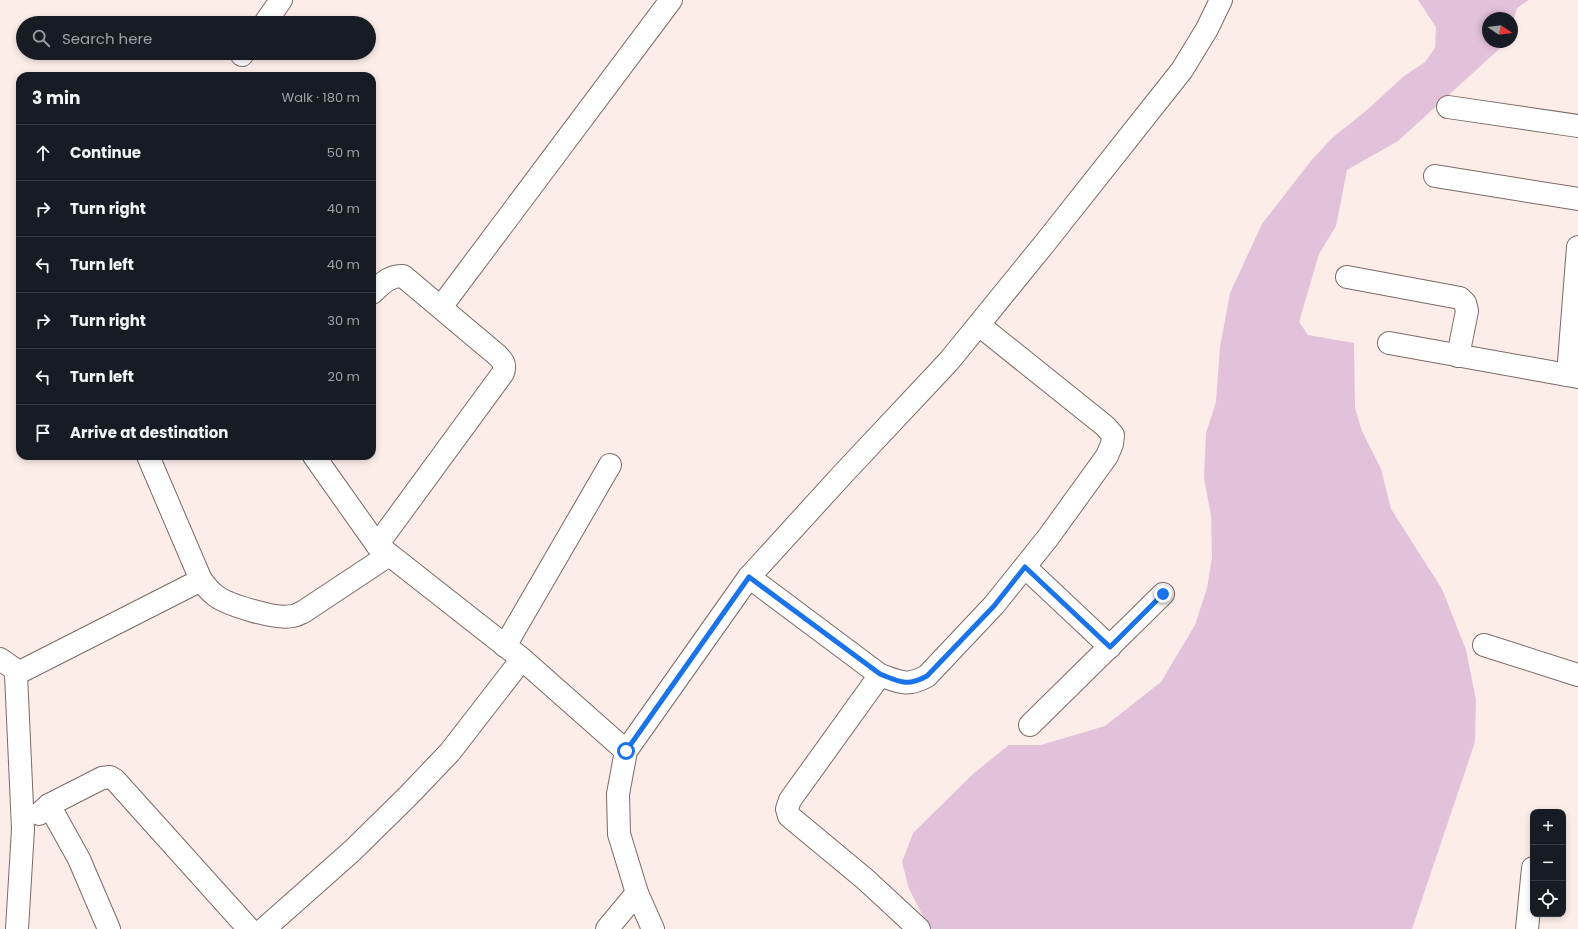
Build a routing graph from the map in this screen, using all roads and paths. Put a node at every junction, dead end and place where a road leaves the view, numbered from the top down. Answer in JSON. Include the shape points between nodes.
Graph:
{"nodes":[{"id":1,"x":281,"y":0,"type":"edge"},
{"id":2,"x":671,"y":0,"type":"edge"},
{"id":3,"x":1221,"y":0,"type":"edge"},
{"id":4,"x":270,"y":16,"type":"edge"},
{"id":5,"x":1448,"y":107,"type":"dead end"},
{"id":6,"x":1578,"y":126,"type":"edge"},
{"id":7,"x":1435,"y":176,"type":"dead end"},
{"id":8,"x":1578,"y":199,"type":"edge"},
{"id":9,"x":1578,"y":247,"type":"edge"},
{"id":10,"x":1347,"y":277,"type":"dead end"},
{"id":11,"x":376,"y":284,"type":"edge"},
{"id":12,"x":441,"y":307,"type":"junction"},
{"id":13,"x":979,"y":325,"type":"junction"},
{"id":14,"x":1389,"y":343,"type":"dead end"},
{"id":15,"x":1458,"y":356,"type":"junction"},
{"id":16,"x":1573,"y":376,"type":"edge"},
{"id":17,"x":150,"y":460,"type":"edge"},
{"id":18,"x":317,"y":460,"type":"edge"},
{"id":19,"x":610,"y":465,"type":"dead end"},
{"id":20,"x":383,"y":550,"type":"junction"},
{"id":21,"x":1025,"y":567,"type":"junction"},
{"id":22,"x":749,"y":577,"type":"junction"},
{"id":23,"x":202,"y":580,"type":"junction"},
{"id":24,"x":1163,"y":594,"type":"dead end"},
{"id":25,"x":1484,"y":645,"type":"dead end"},
{"id":26,"x":1110,"y":647,"type":"junction"},
{"id":27,"x":514,"y":653,"type":"junction"},
{"id":28,"x":4,"y":661,"type":"edge"},
{"id":29,"x":880,"y":674,"type":"junction"},
{"id":30,"x":1578,"y":675,"type":"edge"},
{"id":31,"x":1030,"y":725,"type":"dead end"},
{"id":32,"x":626,"y":751,"type":"junction"},
{"id":33,"x":49,"y":804,"type":"junction"},
{"id":34,"x":23,"y":829,"type":"junction"},
{"id":35,"x":1532,"y":881,"type":"edge"},
{"id":36,"x":637,"y":893,"type":"junction"},
{"id":37,"x":16,"y":929,"type":"edge"},
{"id":38,"x":109,"y":929,"type":"edge"},
{"id":39,"x":249,"y":929,"type":"edge"},
{"id":40,"x":264,"y":929,"type":"edge"},
{"id":41,"x":607,"y":929,"type":"edge"},
{"id":42,"x":653,"y":929,"type":"edge"},
{"id":43,"x":919,"y":929,"type":"edge"},
{"id":44,"x":1527,"y":929,"type":"edge"}],
"edges":[{"from":1,"to":4,"type":"street"},
{"from":2,"to":12,"type":"street"},
{"from":3,"to":13,"type":"street","via":[[1182,70]]},
{"from":5,"to":6,"type":"street"},
{"from":7,"to":8,"type":"street"},
{"from":9,"to":16,"type":"street"},
{"from":10,"to":15,"type":"street","via":[[1460,298],[1465,303],[1467,311]]},
{"from":11,"to":12,"type":"street","via":[[394,276],[403,276]]},
{"from":12,"to":20,"type":"street","via":[[498,354],[504,361],[505,368]]},
{"from":13,"to":21,"type":"street","via":[[1113,435],[1107,456]]},
{"from":13,"to":22,"type":"street","via":[[949,361]]},
{"from":14,"to":15,"type":"street"},
{"from":15,"to":16,"type":"street"},
{"from":17,"to":23,"type":"street"},
{"from":18,"to":20,"type":"street"},
{"from":19,"to":27,"type":"street"},
{"from":20,"to":23,"type":"street","via":[[304,612],[292,616],[277,617],[232,604],[217,597]]},
{"from":20,"to":27,"type":"street"},
{"from":21,"to":26,"type":"street"},
{"from":21,"to":29,"type":"street","via":[[994,606],[927,676],[916,682],[900,682]]},
{"from":22,"to":29,"type":"street"},
{"from":22,"to":32,"type":"street"},
{"from":23,"to":28,"type":"street"},
{"from":24,"to":26,"type":"street"},
{"from":25,"to":30,"type":"street"},
{"from":26,"to":31,"type":"street"},
{"from":27,"to":32,"type":"street"},
{"from":27,"to":40,"type":"street","via":[[450,752],[352,851]]},
{"from":28,"to":34,"type":"street"},
{"from":29,"to":43,"type":"street","via":[[790,800],[787,809],[789,816],[865,879]]},
{"from":32,"to":36,"type":"street","via":[[618,794],[619,834]]},
{"from":33,"to":34,"type":"street"},
{"from":33,"to":38,"type":"street","via":[[79,859]]},
{"from":33,"to":39,"type":"street","via":[[102,778],[110,777],[115,780]]},
{"from":34,"to":37,"type":"street"},
{"from":35,"to":44,"type":"street"},
{"from":36,"to":41,"type":"street"},
{"from":36,"to":42,"type":"street"}]}
